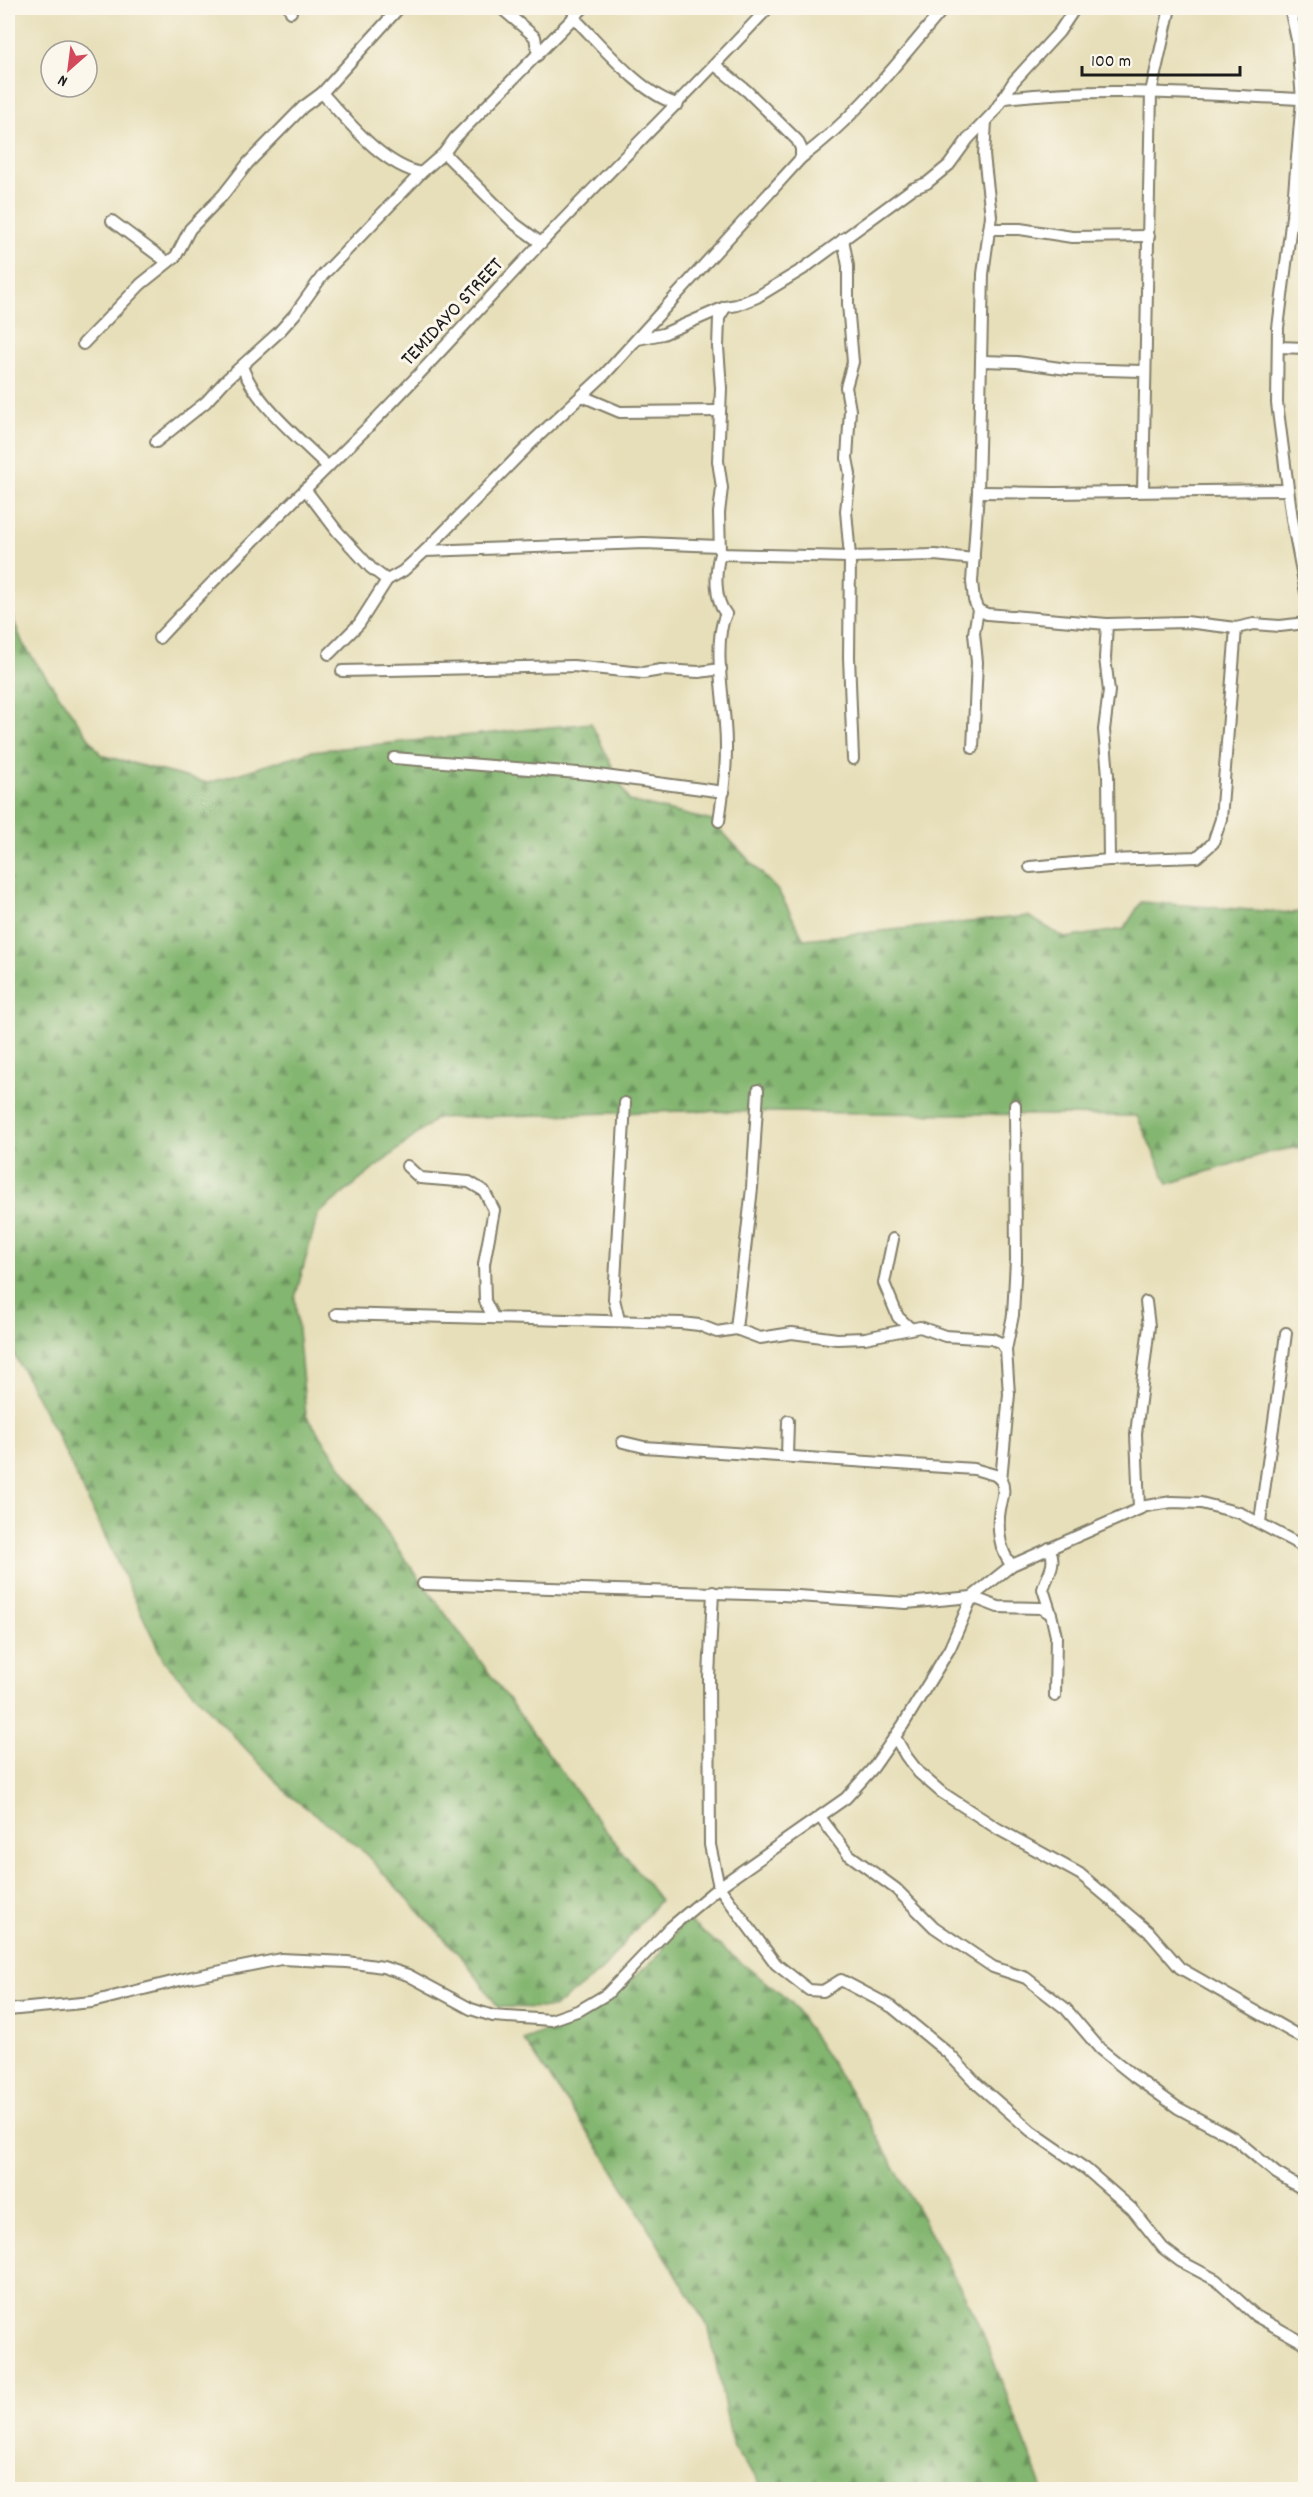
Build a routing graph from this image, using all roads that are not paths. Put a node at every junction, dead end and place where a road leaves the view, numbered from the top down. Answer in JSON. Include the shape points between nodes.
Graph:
{"nodes":[{"id":1,"x":399,"y":8,"type":"edge"},
{"id":2,"x":501,"y":8,"type":"edge"},
{"id":3,"x":583,"y":8,"type":"edge"},
{"id":4,"x":768,"y":8,"type":"edge"},
{"id":5,"x":944,"y":8,"type":"edge"},
{"id":6,"x":1075,"y":8,"type":"edge"},
{"id":7,"x":1170,"y":8,"type":"edge"},
{"id":8,"x":1290,"y":8,"type":"edge"},
{"id":9,"x":573,"y":18,"type":"junction"},
{"id":10,"x":559,"y":32,"type":"junction"},
{"id":11,"x":535,"y":37,"type":"junction"},
{"id":12,"x":538,"y":55,"type":"junction"},
{"id":13,"x":715,"y":65,"type":"junction"},
{"id":14,"x":1151,"y":92,"type":"junction"},
{"id":15,"x":322,"y":93,"type":"junction"},
{"id":16,"x":1005,"y":98,"type":"junction"},
{"id":17,"x":1302,"y":99,"type":"junction"},
{"id":18,"x":678,"y":104,"type":"junction"},
{"id":19,"x":986,"y":121,"type":"junction"},
{"id":20,"x":444,"y":153,"type":"junction"},
{"id":21,"x":801,"y":158,"type":"junction"},
{"id":22,"x":420,"y":173,"type":"junction"},
{"id":23,"x":112,"y":220,"type":"dead end"},
{"id":24,"x":989,"y":229,"type":"junction"},
{"id":25,"x":1149,"y":236,"type":"junction"},
{"id":26,"x":843,"y":239,"type":"junction"},
{"id":27,"x":541,"y":243,"type":"junction"},
{"id":28,"x":167,"y":262,"type":"junction"},
{"id":29,"x":725,"y":307,"type":"junction"},
{"id":30,"x":638,"y":339,"type":"junction"},
{"id":31,"x":83,"y":344,"type":"dead end"},
{"id":32,"x":1278,"y":346,"type":"junction"},
{"id":33,"x":1305,"y":348,"type":"edge"},
{"id":34,"x":981,"y":361,"type":"junction"},
{"id":35,"x":242,"y":366,"type":"junction"},
{"id":36,"x":1143,"y":371,"type":"junction"},
{"id":37,"x":582,"y":396,"type":"junction"},
{"id":38,"x":720,"y":411,"type":"junction"},
{"id":39,"x":156,"y":442,"type":"dead end"},
{"id":40,"x":328,"y":467,"type":"junction"},
{"id":41,"x":305,"y":489,"type":"junction"},
{"id":42,"x":1287,"y":490,"type":"junction"},
{"id":43,"x":1143,"y":491,"type":"junction"},
{"id":44,"x":978,"y":492,"type":"junction"},
{"id":45,"x":424,"y":550,"type":"junction"},
{"id":46,"x":720,"y":550,"type":"junction"},
{"id":47,"x":850,"y":557,"type":"junction"},
{"id":48,"x":974,"y":560,"type":"junction"},
{"id":49,"x":387,"y":580,"type":"junction"},
{"id":50,"x":1305,"y":593,"type":"edge"},
{"id":51,"x":978,"y":610,"type":"junction"},
{"id":52,"x":1305,"y":623,"type":"edge"},
{"id":53,"x":1107,"y":624,"type":"junction"},
{"id":54,"x":1236,"y":628,"type":"junction"},
{"id":55,"x":159,"y":638,"type":"dead end"},
{"id":56,"x":329,"y":654,"type":"dead end"},
{"id":57,"x":721,"y":669,"type":"junction"},
{"id":58,"x":342,"y":671,"type":"dead end"},
{"id":59,"x":973,"y":748,"type":"dead end"},
{"id":60,"x":394,"y":758,"type":"dead end"},
{"id":61,"x":853,"y":759,"type":"dead end"},
{"id":62,"x":724,"y":792,"type":"junction"},
{"id":63,"x":719,"y":820,"type":"dead end"},
{"id":64,"x":1109,"y":860,"type":"junction"},
{"id":65,"x":1030,"y":867,"type":"dead end"},
{"id":66,"x":758,"y":1090,"type":"dead end"},
{"id":67,"x":625,"y":1103,"type":"dead end"},
{"id":68,"x":1015,"y":1105,"type":"dead end"},
{"id":69,"x":407,"y":1166,"type":"dead end"},
{"id":70,"x":893,"y":1239,"type":"dead end"},
{"id":71,"x":1146,"y":1302,"type":"dead end"},
{"id":72,"x":336,"y":1314,"type":"dead end"},
{"id":73,"x":493,"y":1317,"type":"junction"},
{"id":74,"x":619,"y":1320,"type":"junction"},
{"id":75,"x":910,"y":1328,"type":"junction"},
{"id":76,"x":736,"y":1329,"type":"junction"},
{"id":77,"x":1286,"y":1333,"type":"dead end"},
{"id":78,"x":1006,"y":1350,"type":"junction"},
{"id":79,"x":788,"y":1420,"type":"dead end"},
{"id":80,"x":623,"y":1442,"type":"dead end"},
{"id":81,"x":787,"y":1456,"type":"junction"},
{"id":82,"x":1001,"y":1480,"type":"junction"},
{"id":83,"x":1139,"y":1508,"type":"junction"},
{"id":84,"x":1260,"y":1522,"type":"junction"},
{"id":85,"x":1049,"y":1548,"type":"junction"},
{"id":86,"x":1305,"y":1548,"type":"edge"},
{"id":87,"x":1012,"y":1564,"type":"junction"},
{"id":88,"x":423,"y":1584,"type":"dead end"},
{"id":89,"x":713,"y":1592,"type":"junction"},
{"id":90,"x":972,"y":1597,"type":"junction"},
{"id":91,"x":1051,"y":1614,"type":"junction"},
{"id":92,"x":1056,"y":1696,"type":"dead end"},
{"id":93,"x":895,"y":1737,"type":"junction"},
{"id":94,"x":820,"y":1817,"type":"junction"},
{"id":95,"x":719,"y":1887,"type":"junction"},
{"id":96,"x":8,"y":2010,"type":"edge"},
{"id":97,"x":1305,"y":2040,"type":"edge"},
{"id":98,"x":1305,"y":2191,"type":"edge"},
{"id":99,"x":1305,"y":2344,"type":"edge"}],
"edges":[{"from":1,"to":15,"type":"street"},
{"from":2,"to":11,"type":"street"},
{"from":3,"to":9,"type":"street"},
{"from":4,"to":13,"type":"street","name":"TEMIDAYO STREET"},
{"from":5,"to":21,"type":"street","via":[[861,105]]},
{"from":6,"to":16,"type":"street","via":[[1059,32],[1014,81]]},
{"from":7,"to":14,"type":"street"},
{"from":8,"to":17,"type":"street"},
{"from":9,"to":10,"type":"street"},
{"from":9,"to":18,"type":"street","via":[[650,90]]},
{"from":10,"to":11,"type":"street"},
{"from":10,"to":12,"type":"street"},
{"from":11,"to":12,"type":"street"},
{"from":12,"to":20,"type":"street"},
{"from":13,"to":18,"type":"street","name":"TEMIDAYO STREET"},
{"from":13,"to":21,"type":"street","via":[[797,140]]},
{"from":14,"to":16,"type":"street","via":[[1071,92]]},
{"from":14,"to":17,"type":"street"},
{"from":14,"to":25,"type":"street"},
{"from":15,"to":22,"type":"street","via":[[353,127],[398,166]]},
{"from":15,"to":28,"type":"street","via":[[248,163],[190,229],[176,256]]},
{"from":16,"to":19,"type":"street"},
{"from":17,"to":32,"type":"street"},
{"from":18,"to":27,"type":"street","name":"TEMIDAYO STREET"},
{"from":19,"to":24,"type":"street"},
{"from":19,"to":26,"type":"street","via":[[938,176],[912,189]]},
{"from":20,"to":22,"type":"street"},
{"from":20,"to":27,"type":"street","via":[[515,224]]},
{"from":21,"to":30,"type":"street"},
{"from":22,"to":35,"type":"street","via":[[323,275],[284,326]]},
{"from":23,"to":28,"type":"street"},
{"from":24,"to":25,"type":"street","via":[[1020,228],[1072,237]]},
{"from":24,"to":34,"type":"street","via":[[983,274]]},
{"from":25,"to":36,"type":"street"},
{"from":26,"to":29,"type":"street","via":[[757,297]]},
{"from":26,"to":47,"type":"street","via":[[853,362],[846,387],[850,410],[846,511]]},
{"from":27,"to":40,"type":"street","name":"TEMIDAYO STREET"},
{"from":28,"to":31,"type":"street"},
{"from":29,"to":30,"type":"street","via":[[663,334]]},
{"from":29,"to":38,"type":"street","via":[[718,326]]},
{"from":30,"to":37,"type":"street"},
{"from":32,"to":33,"type":"street"},
{"from":32,"to":42,"type":"street","via":[[1276,404]]},
{"from":34,"to":36,"type":"street"},
{"from":34,"to":44,"type":"street"},
{"from":35,"to":39,"type":"street","via":[[206,402]]},
{"from":35,"to":40,"type":"street","via":[[258,396]]},
{"from":36,"to":43,"type":"street"},
{"from":37,"to":38,"type":"street","via":[[620,412]]},
{"from":37,"to":45,"type":"street"},
{"from":38,"to":46,"type":"street"},
{"from":40,"to":41,"type":"street","name":"TEMIDAYO STREET"},
{"from":41,"to":49,"type":"street","via":[[337,531]]},
{"from":41,"to":55,"type":"street","name":"TEMIDAYO STREET"},
{"from":42,"to":43,"type":"street"},
{"from":42,"to":50,"type":"street"},
{"from":43,"to":44,"type":"street"},
{"from":44,"to":48,"type":"street"},
{"from":45,"to":46,"type":"street","via":[[644,543]]},
{"from":45,"to":49,"type":"street","via":[[403,571]]},
{"from":46,"to":47,"type":"street"},
{"from":46,"to":57,"type":"street","via":[[717,585],[720,607],[726,614],[720,629]]},
{"from":47,"to":48,"type":"street","via":[[934,555]]},
{"from":47,"to":61,"type":"street"},
{"from":48,"to":51,"type":"street","via":[[974,600]]},
{"from":49,"to":56,"type":"street","via":[[359,624]]},
{"from":51,"to":53,"type":"street","via":[[987,614]]},
{"from":51,"to":59,"type":"street","via":[[974,633],[977,662]]},
{"from":52,"to":54,"type":"street"},
{"from":53,"to":54,"type":"street","via":[[1186,622]]},
{"from":53,"to":64,"type":"street","via":[[1109,691],[1104,730]]},
{"from":54,"to":64,"type":"street","via":[[1221,819],[1213,843],[1197,857]]},
{"from":57,"to":58,"type":"street","via":[[644,673],[573,666]]},
{"from":57,"to":62,"type":"street","via":[[726,725]]},
{"from":60,"to":62,"type":"street","via":[[590,774]]},
{"from":62,"to":63,"type":"street"},
{"from":64,"to":65,"type":"street"},
{"from":66,"to":76,"type":"street","via":[[752,1188]]},
{"from":67,"to":74,"type":"street","via":[[614,1299]]},
{"from":68,"to":78,"type":"street","via":[[1017,1242],[1013,1315]]},
{"from":69,"to":73,"type":"street","via":[[420,1178],[469,1182],[484,1191],[494,1210],[484,1264],[485,1301]]},
{"from":70,"to":75,"type":"street","via":[[884,1282],[898,1317]]},
{"from":71,"to":83,"type":"street","via":[[1149,1326],[1136,1434]]},
{"from":72,"to":73,"type":"street"},
{"from":73,"to":74,"type":"street"},
{"from":74,"to":76,"type":"street","via":[[699,1325],[723,1332]]},
{"from":75,"to":76,"type":"street","via":[[882,1336],[837,1339],[792,1333],[760,1338]]},
{"from":75,"to":78,"type":"street","via":[[945,1336],[992,1339]]},
{"from":77,"to":84,"type":"street"},
{"from":78,"to":82,"type":"street","via":[[1009,1394]]},
{"from":79,"to":81,"type":"street"},
{"from":80,"to":81,"type":"street","via":[[644,1447]]},
{"from":81,"to":82,"type":"street","via":[[983,1470]]},
{"from":82,"to":87,"type":"street","via":[[1004,1494],[1000,1531],[1003,1552]]},
{"from":83,"to":84,"type":"street","via":[[1172,1502],[1201,1503]]},
{"from":83,"to":85,"type":"street"},
{"from":84,"to":86,"type":"street"},
{"from":85,"to":87,"type":"street"},
{"from":85,"to":91,"type":"street","via":[[1051,1574],[1043,1589]]},
{"from":87,"to":90,"type":"street"},
{"from":88,"to":89,"type":"street"},
{"from":89,"to":90,"type":"street","via":[[906,1603]]},
{"from":89,"to":95,"type":"street","via":[[710,1845]]},
{"from":90,"to":91,"type":"street","via":[[998,1607],[1041,1608]]},
{"from":90,"to":93,"type":"street","via":[[950,1648]]},
{"from":91,"to":92,"type":"street","via":[[1056,1636]]},
{"from":93,"to":94,"type":"street","via":[[846,1798]]},
{"from":93,"to":97,"type":"street","via":[[919,1773],[941,1792],[1080,1874],[1149,1932],[1180,1968]]},
{"from":94,"to":95,"type":"street"},
{"from":94,"to":98,"type":"street","via":[[848,1854],[896,1889],[934,1927],[993,1967],[1026,1978],[1066,2009],[1100,2049],[1135,2077],[1178,2108],[1234,2138]]},
{"from":95,"to":96,"type":"street","via":[[671,1927],[607,1994],[580,2010],[551,2020],[494,2016],[471,2009],[408,1975],[383,1967],[281,1959],[92,2002]]},
{"from":95,"to":99,"type":"street","via":[[776,1964],[809,1990],[823,1991],[841,1980],[892,2007],[950,2054],[976,2083],[1031,2131],[1086,2169],[1132,2209],[1162,2248],[1216,2280],[1256,2316]]}]}
